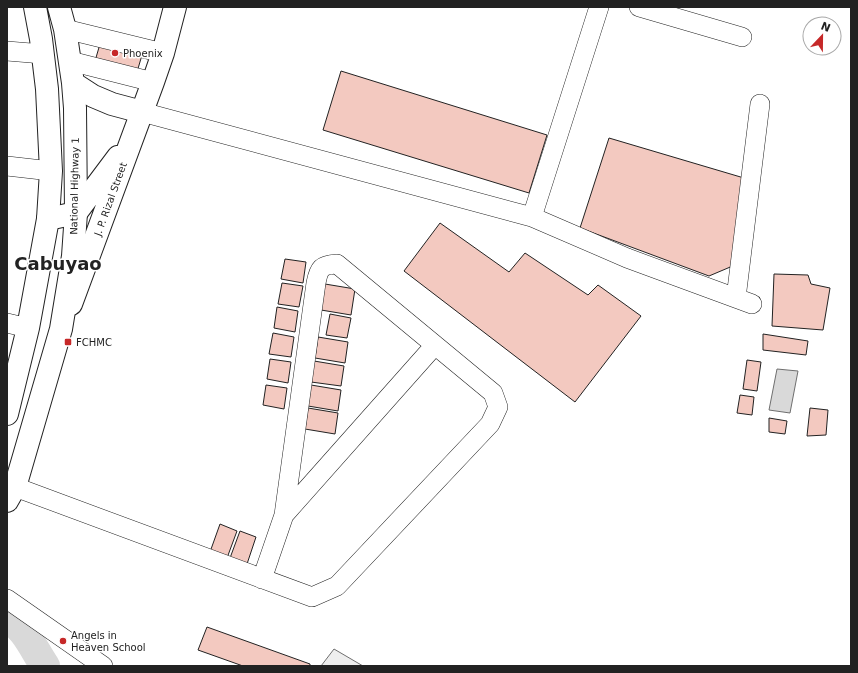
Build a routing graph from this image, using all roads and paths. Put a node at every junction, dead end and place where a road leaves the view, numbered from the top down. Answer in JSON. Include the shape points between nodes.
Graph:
{"nodes":[{"id":1,"x":35,"y":7,"type":"edge"},
{"id":2,"x":59,"y":7,"type":"edge"},
{"id":3,"x":175,"y":7,"type":"edge"},
{"id":4,"x":599,"y":7,"type":"edge"},
{"id":5,"x":639,"y":7,"type":"edge"},
{"id":6,"x":66,"y":29,"type":"junction"},
{"id":7,"x":92,"y":36,"type":"junction"},
{"id":8,"x":742,"y":37,"type":"dead end"},
{"id":9,"x":7,"y":50,"type":"edge"},
{"id":10,"x":156,"y":52,"type":"junction"},
{"id":11,"x":43,"y":54,"type":"junction"},
{"id":12,"x":79,"y":64,"type":"junction"},
{"id":13,"x":147,"y":81,"type":"junction"},
{"id":14,"x":73,"y":83,"type":"junction"},
{"id":15,"x":760,"y":104,"type":"dead end"},
{"id":16,"x":142,"y":112,"type":"junction"},
{"id":17,"x":133,"y":137,"type":"junction"},
{"id":18,"x":7,"y":166,"type":"edge"},
{"id":19,"x":52,"y":170,"type":"junction"},
{"id":20,"x":76,"y":213,"type":"junction"},
{"id":21,"x":532,"y":217,"type":"junction"},
{"id":22,"x":48,"y":219,"type":"junction"},
{"id":23,"x":7,"y":323,"type":"edge"},
{"id":24,"x":28,"y":328,"type":"junction"},
{"id":25,"x":61,"y":328,"type":"junction"},
{"id":26,"x":435,"y":345,"type":"junction"},
{"id":27,"x":7,"y":414,"type":"edge"},
{"id":28,"x":10,"y":491,"type":"edge"},
{"id":29,"x":284,"y":515,"type":"junction"},
{"id":30,"x":262,"y":579,"type":"junction"},
{"id":31,"x":7,"y":599,"type":"edge"},
{"id":32,"x":103,"y":666,"type":"edge"}],
"edges":[{"from":1,"to":11,"type":"main road"},
{"from":2,"to":6,"type":"main road","name":"National Highway 1"},
{"from":3,"to":10,"type":"main road","name":"J. P. Rizal Street"},
{"from":4,"to":21,"type":"street"},
{"from":5,"to":8,"type":"street"},
{"from":6,"to":7,"type":"street"},
{"from":6,"to":12,"type":"main road","name":"National Highway 1"},
{"from":7,"to":10,"type":"street"},
{"from":7,"to":12,"type":"street"},
{"from":9,"to":11,"type":"street"},
{"from":10,"to":13,"type":"main road","name":"J. P. Rizal Street"},
{"from":11,"to":19,"type":"main road"},
{"from":12,"to":13,"type":"street"},
{"from":12,"to":14,"type":"main road","name":"National Highway 1"},
{"from":13,"to":16,"type":"main road","name":"J. P. Rizal Street"},
{"from":14,"to":16,"type":"main road","via":[[99,99]]},
{"from":14,"to":20,"type":"main road","name":"National Highway 1"},
{"from":15,"to":21,"type":"street","via":[[744,301],[627,258]]},
{"from":16,"to":17,"type":"main road","name":"J. P. Rizal Street"},
{"from":16,"to":21,"type":"street"},
{"from":17,"to":20,"type":"main road","name":"J. P. Rizal Street"},
{"from":17,"to":25,"type":"main road","name":"J. P. Rizal Street"},
{"from":18,"to":19,"type":"street"},
{"from":19,"to":22,"type":"main road"},
{"from":20,"to":22,"type":"main road"},
{"from":20,"to":25,"type":"main road","name":"National Highway 1","via":[[73,256]]},
{"from":22,"to":24,"type":"main road"},
{"from":23,"to":24,"type":"street"},
{"from":24,"to":27,"type":"main road"},
{"from":25,"to":28,"type":"main road","name":"National Highway 1"},
{"from":26,"to":29,"type":"street"},
{"from":26,"to":29,"type":"street","via":[[337,264],[327,265],[318,271]]},
{"from":26,"to":30,"type":"street","via":[[493,393],[498,408],[490,424],[337,586],[312,597]]},
{"from":28,"to":30,"type":"street"},
{"from":29,"to":30,"type":"street"},
{"from":31,"to":32,"type":"street"}]}
